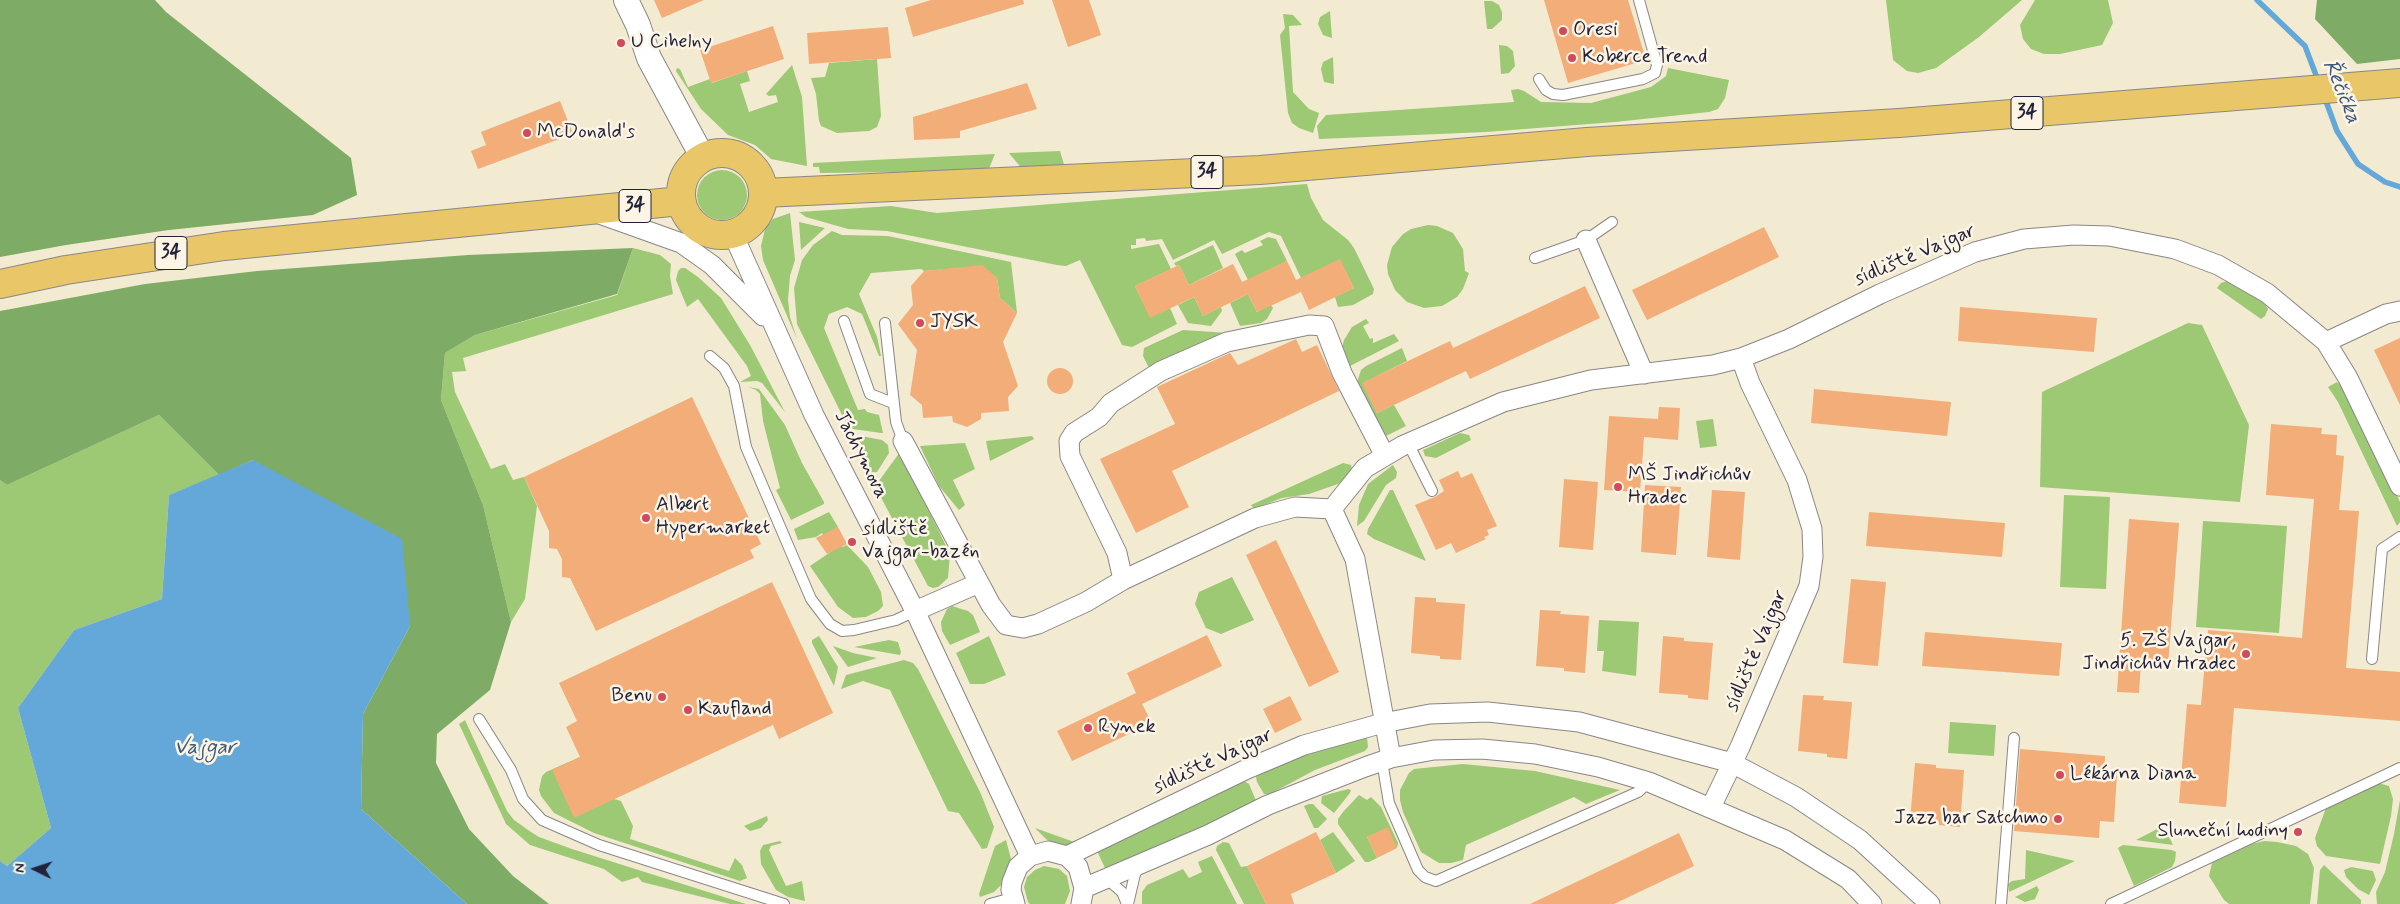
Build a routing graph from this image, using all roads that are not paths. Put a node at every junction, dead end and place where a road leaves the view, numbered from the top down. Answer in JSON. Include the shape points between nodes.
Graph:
{"nodes":[{"id":1,"x":626,"y":0,"type":"edge"},
{"id":2,"x":1639,"y":0,"type":"edge"},
{"id":3,"x":1538,"y":80,"type":"dead end"},
{"id":4,"x":2400,"y":83,"type":"edge"},
{"id":5,"x":703,"y":158,"type":"junction"},
{"id":6,"x":763,"y":193,"type":"junction"},
{"id":7,"x":681,"y":201,"type":"junction"},
{"id":8,"x":588,"y":210,"type":"junction"},
{"id":9,"x":1612,"y":222,"type":"dead end"},
{"id":10,"x":733,"y":234,"type":"junction"},
{"id":11,"x":1586,"y":240,"type":"junction"},
{"id":12,"x":1535,"y":258,"type":"dead end"},
{"id":13,"x":0,"y":284,"type":"edge"},
{"id":14,"x":2400,"y":311,"type":"edge"},
{"id":15,"x":844,"y":321,"type":"dead end"},
{"id":16,"x":885,"y":323,"type":"dead end"},
{"id":17,"x":772,"y":324,"type":"junction"},
{"id":18,"x":2326,"y":342,"type":"junction"},
{"id":19,"x":710,"y":356,"type":"dead end"},
{"id":20,"x":1741,"y":358,"type":"junction"},
{"id":21,"x":1644,"y":374,"type":"junction"},
{"id":22,"x":893,"y":403,"type":"junction"},
{"id":23,"x":903,"y":441,"type":"joint"},
{"id":24,"x":1408,"y":443,"type":"junction"},
{"id":25,"x":1385,"y":456,"type":"junction"},
{"id":26,"x":2400,"y":486,"type":"edge"},
{"id":27,"x":1432,"y":491,"type":"dead end"},
{"id":28,"x":1332,"y":509,"type":"junction"},
{"id":29,"x":2400,"y":537,"type":"edge"},
{"id":30,"x":1123,"y":580,"type":"junction"},
{"id":31,"x":979,"y":583,"type":"junction"},
{"id":32,"x":915,"y":611,"type":"junction"},
{"id":33,"x":2372,"y":659,"type":"dead end"},
{"id":34,"x":479,"y":719,"type":"dead end"},
{"id":35,"x":1383,"y":722,"type":"junction"},
{"id":36,"x":2014,"y":738,"type":"dead end"},
{"id":37,"x":1386,"y":760,"type":"junction"},
{"id":38,"x":1732,"y":763,"type":"junction"},
{"id":39,"x":2400,"y":768,"type":"edge"},
{"id":40,"x":1649,"y":782,"type":"junction"},
{"id":41,"x":1710,"y":807,"type":"junction"},
{"id":42,"x":1030,"y":856,"type":"junction"},
{"id":43,"x":1067,"y":856,"type":"junction"},
{"id":44,"x":1140,"y":865,"type":"junction"},
{"id":45,"x":1107,"y":879,"type":"junction"},
{"id":46,"x":1083,"y":896,"type":"edge"},
{"id":47,"x":1014,"y":901,"type":"edge"},
{"id":48,"x":784,"y":904,"type":"edge"},
{"id":49,"x":990,"y":904,"type":"edge"},
{"id":50,"x":1127,"y":904,"type":"edge"},
{"id":51,"x":1872,"y":904,"type":"edge"},
{"id":52,"x":1930,"y":904,"type":"edge"},
{"id":53,"x":2001,"y":904,"type":"edge"},
{"id":54,"x":2111,"y":904,"type":"edge"}],
"edges":[{"from":1,"to":5,"type":"street","via":[[649,58]]},
{"from":2,"to":3,"type":"lane","via":[[1657,65],[1655,73],[1643,79],[1563,95],[1546,90]]},
{"from":4,"to":6,"type":"main road","number":"34","via":[[1899,123],[1587,142],[1260,170]]},
{"from":5,"to":6,"type":"main road","via":[[726,154],[748,162],[756,171]]},
{"from":5,"to":7,"type":"main road","number":"34","via":[[688,172],[681,190]]},
{"from":6,"to":10,"type":"main road","via":[[755,219]]},
{"from":7,"to":8,"type":"main road","number":"34"},
{"from":7,"to":10,"type":"main road","number":"34","via":[[691,222],[699,229],[710,234]]},
{"from":8,"to":13,"type":"main road","number":"34","via":[[224,246],[85,267]]},
{"from":8,"to":17,"type":"street","via":[[681,243],[719,271]]},
{"from":9,"to":11,"type":"lane"},
{"from":10,"to":17,"type":"street","name":"Jáchymova"},
{"from":11,"to":12,"type":"lane"},
{"from":11,"to":21,"type":"street"},
{"from":14,"to":18,"type":"street","via":[[2386,314]]},
{"from":15,"to":22,"type":"lane","via":[[870,394]]},
{"from":16,"to":22,"type":"lane"},
{"from":17,"to":32,"type":"street","name":"Jáchymova","via":[[814,416]]},
{"from":18,"to":20,"type":"street","name":"sídliště Vajgar","via":[[2267,294],[2218,265],[2175,249],[2134,240],[2074,235],[2024,239],[1975,252]]},
{"from":18,"to":26,"type":"street","via":[[2348,378]]},
{"from":19,"to":32,"type":"lane","via":[[724,368],[734,386],[746,447],[811,599],[830,624],[842,631],[854,630]]},
{"from":20,"to":21,"type":"street","name":"sídliště Vajgar"},
{"from":20,"to":38,"type":"street","name":"sídliště Vajgar","via":[[1797,480],[1812,529],[1813,557],[1809,586]]},
{"from":21,"to":24,"type":"street","name":"sídliště Vajgar","via":[[1590,380],[1504,402]]},
{"from":22,"to":23,"type":"lane"},
{"from":23,"to":31,"type":"street"},
{"from":24,"to":25,"type":"street","name":"sídliště Vajgar"},
{"from":24,"to":27,"type":"lane"},
{"from":25,"to":28,"type":"street","name":"sídliště Vajgar","via":[[1365,468]]},
{"from":25,"to":30,"type":"street","via":[[1342,373],[1324,326],[1309,325],[1227,342],[1161,371],[1111,403],[1099,417],[1074,433],[1069,441],[1070,456],[1117,553]]},
{"from":28,"to":30,"type":"street","via":[[1295,507],[1255,518]]},
{"from":28,"to":35,"type":"street","via":[[1356,559]]},
{"from":29,"to":33,"type":"lane","via":[[2382,549]]},
{"from":30,"to":31,"type":"street","via":[[1086,602],[1023,628],[1006,625]]},
{"from":31,"to":32,"type":"street"},
{"from":32,"to":42,"type":"street","name":"Jáchymova"},
{"from":34,"to":48,"type":"lane","via":[[511,770],[524,799],[542,820],[599,845]]},
{"from":35,"to":37,"type":"street"},
{"from":35,"to":38,"type":"street","name":"sídliště Vajgar","via":[[1430,714],[1488,712],[1541,716],[1630,734]]},
{"from":35,"to":43,"type":"street","name":"sídliště Vajgar","via":[[1304,745],[1246,768]]},
{"from":36,"to":53,"type":"lane"},
{"from":37,"to":40,"type":"street","via":[[1434,750],[1482,749],[1526,753],[1598,767]]},
{"from":37,"to":40,"type":"lane","via":[[1389,803],[1418,870],[1436,881],[1638,792]]},
{"from":37,"to":44,"type":"street","via":[[1268,805]]},
{"from":38,"to":41,"type":"street","name":"sídliště Vajgar"},
{"from":38,"to":52,"type":"street","name":"sídliště Vajgar","via":[[1796,797],[1860,840]]},
{"from":39,"to":54,"type":"lane"},
{"from":40,"to":41,"type":"street"},
{"from":41,"to":51,"type":"street","via":[[1785,840],[1848,880]]},
{"from":42,"to":43,"type":"street","via":[[1048,851]]},
{"from":42,"to":47,"type":"street","via":[[1014,874],[1011,890]]},
{"from":43,"to":46,"type":"street","via":[[1081,873]]},
{"from":44,"to":45,"type":"street"},
{"from":44,"to":50,"type":"lane"},
{"from":45,"to":46,"type":"street"},
{"from":45,"to":50,"type":"lane","via":[[1122,892]]},
{"from":47,"to":49,"type":"lane"}]}
